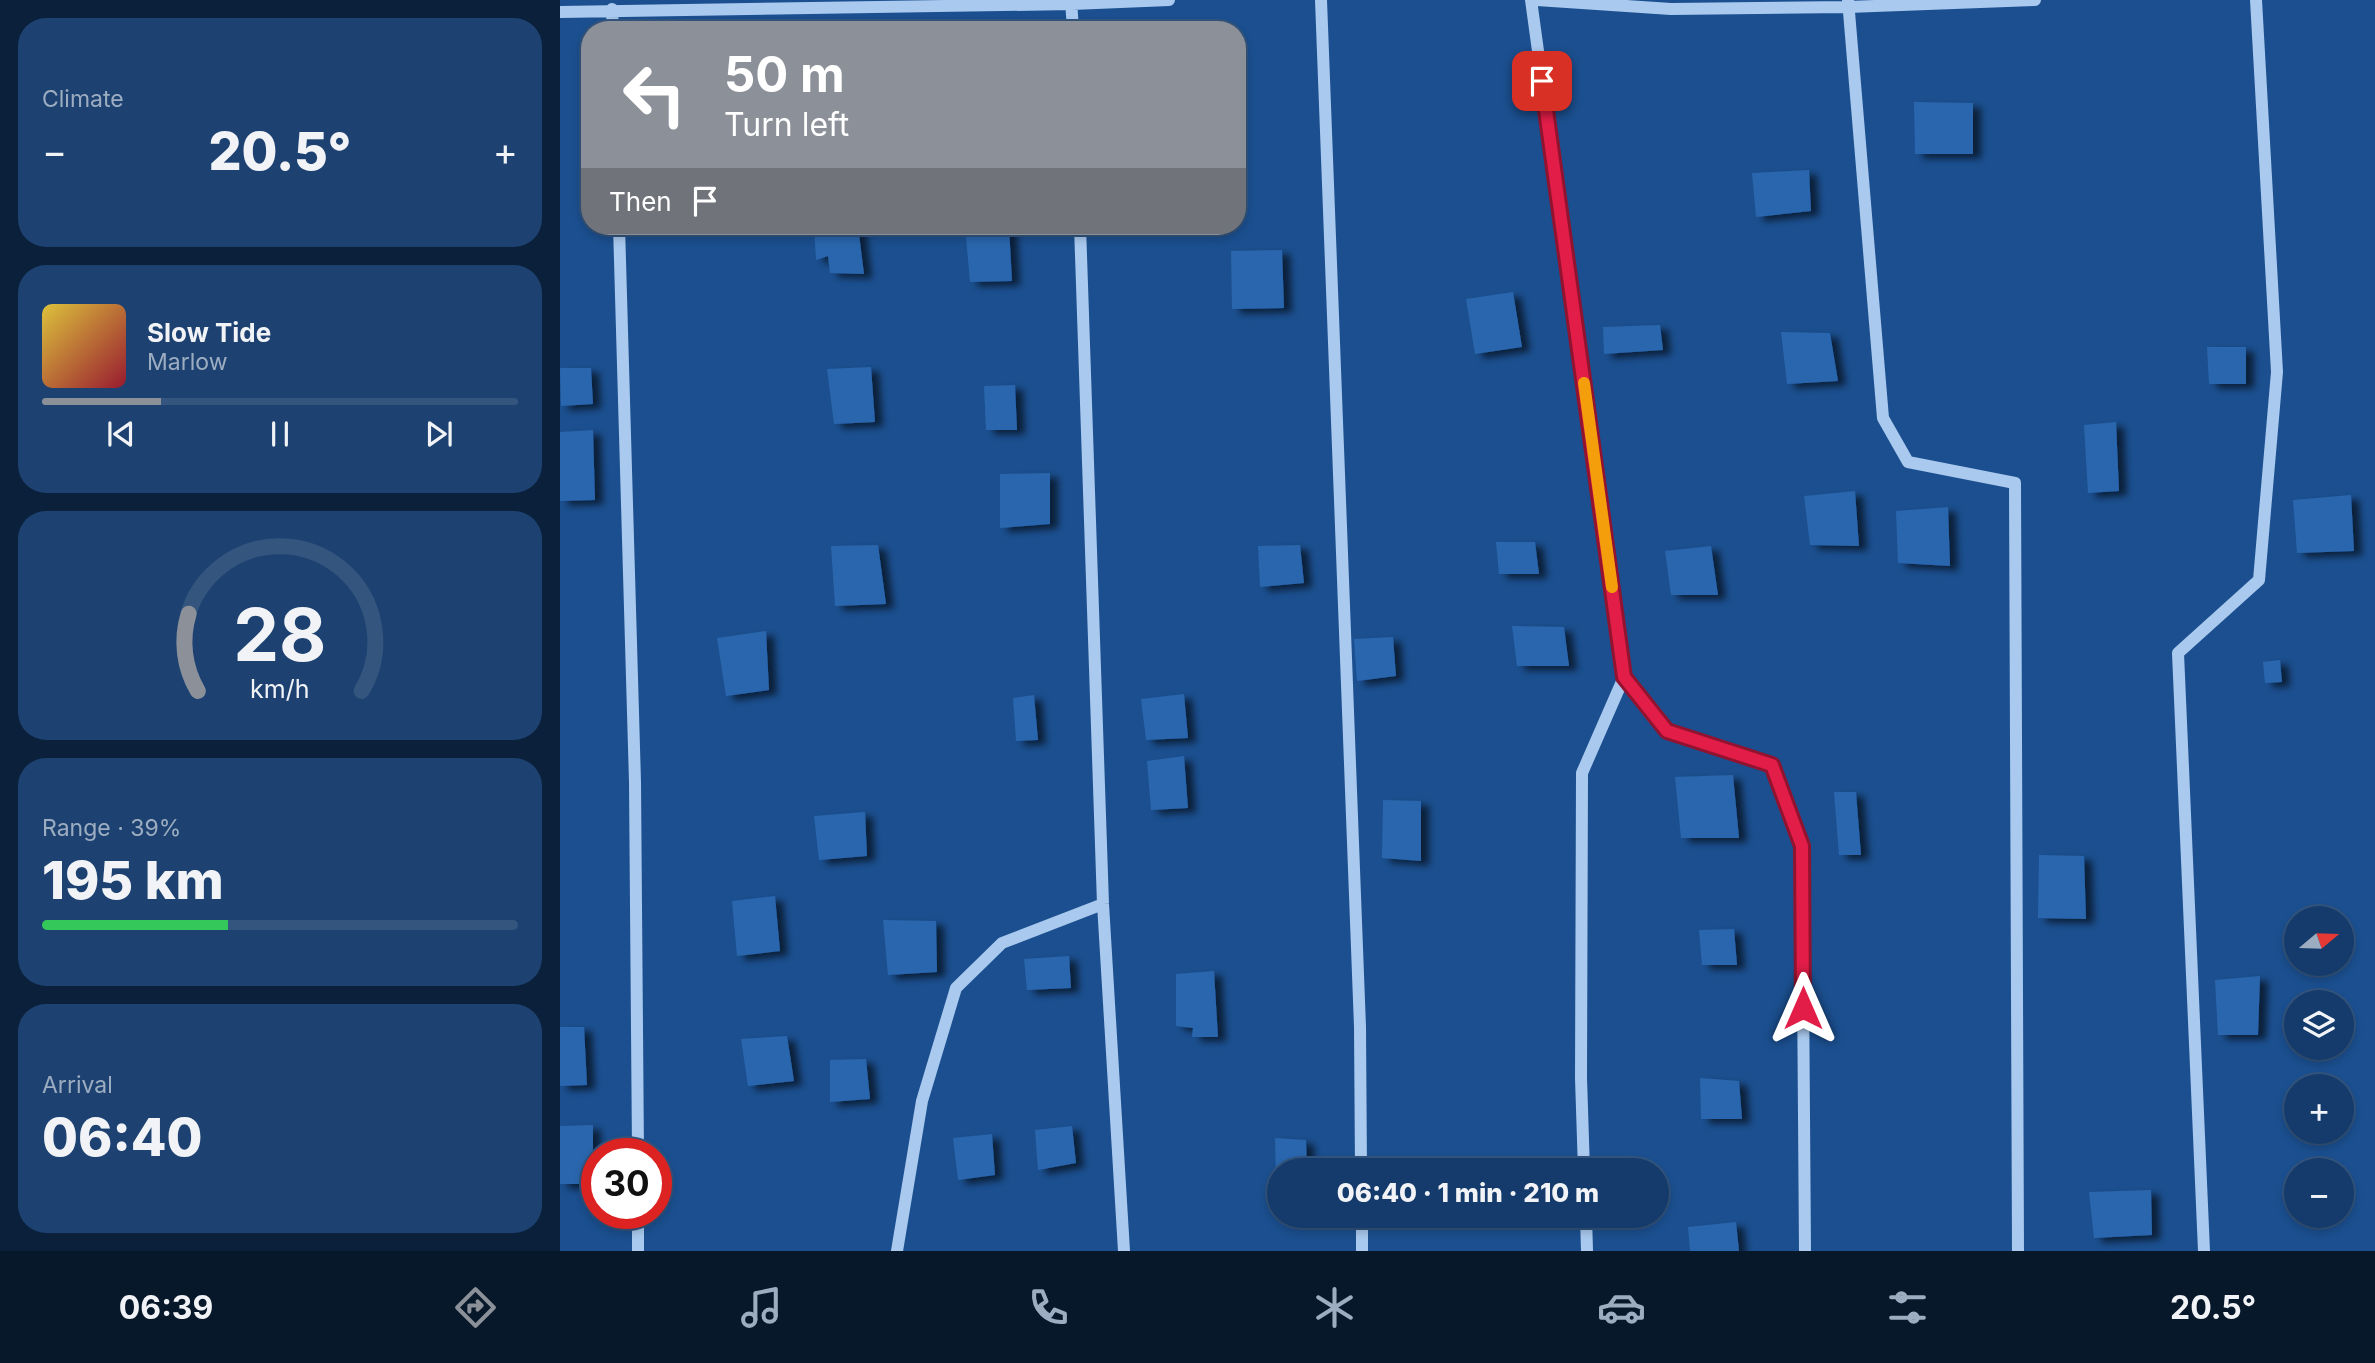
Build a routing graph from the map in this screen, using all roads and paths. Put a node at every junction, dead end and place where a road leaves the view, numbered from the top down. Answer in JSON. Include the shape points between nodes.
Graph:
{"nodes":[{"id":1,"x":1169,"y":0,"type":"edge"},
{"id":2,"x":1321,"y":0,"type":"edge"},
{"id":3,"x":1531,"y":0,"type":"edge"},
{"id":4,"x":1537,"y":0,"type":"edge"},
{"id":5,"x":2035,"y":0,"type":"edge"},
{"id":6,"x":2256,"y":0,"type":"edge"},
{"id":7,"x":1072,"y":2,"type":"edge"},
{"id":8,"x":1848,"y":3,"type":"edge"},
{"id":9,"x":1670,"y":5,"type":"edge"},
{"id":10,"x":612,"y":9,"type":"junction"},
{"id":11,"x":560,"y":12,"type":"edge"},
{"id":12,"x":613,"y":21,"type":"edge"},
{"id":13,"x":1073,"y":21,"type":"edge"},
{"id":14,"x":619,"y":235,"type":"edge"},
{"id":15,"x":1080,"y":235,"type":"edge"},
{"id":16,"x":1624,"y":677,"type":"junction"},
{"id":17,"x":1103,"y":904,"type":"junction"},
{"id":18,"x":638,"y":1138,"type":"edge"},
{"id":19,"x":1361,"y":1158,"type":"edge"},
{"id":20,"x":1584,"y":1158,"type":"edge"},
{"id":21,"x":1362,"y":1228,"type":"edge"},
{"id":22,"x":1586,"y":1228,"type":"edge"},
{"id":23,"x":638,"y":1229,"type":"edge"},
{"id":24,"x":638,"y":1251,"type":"edge"},
{"id":25,"x":897,"y":1251,"type":"edge"},
{"id":26,"x":1124,"y":1251,"type":"edge"},
{"id":27,"x":1362,"y":1251,"type":"edge"},
{"id":28,"x":1587,"y":1251,"type":"edge"},
{"id":29,"x":1805,"y":1251,"type":"edge"},
{"id":30,"x":2018,"y":1251,"type":"edge"},
{"id":31,"x":2204,"y":1251,"type":"edge"}],
"edges":[{"from":1,"to":7,"type":"street"},
{"from":2,"to":19,"type":"street","via":[[1360,1027]]},
{"from":3,"to":16,"type":"street"},
{"from":4,"to":9,"type":"street"},
{"from":5,"to":8,"type":"street"},
{"from":6,"to":31,"type":"street","via":[[2277,372],[2259,580],[2178,653]]},
{"from":7,"to":10,"type":"street"},
{"from":7,"to":13,"type":"street"},
{"from":8,"to":9,"type":"street"},
{"from":8,"to":30,"type":"street","via":[[1883,418],[1908,462],[2015,484]]},
{"from":10,"to":11,"type":"street"},
{"from":10,"to":12,"type":"street"},
{"from":14,"to":18,"type":"street","via":[[635,782]]},
{"from":15,"to":17,"type":"street"},
{"from":16,"to":20,"type":"street","via":[[1582,773]]},
{"from":16,"to":29,"type":"street","via":[[1667,731],[1772,765],[1802,846]]},
{"from":17,"to":25,"type":"street","via":[[1002,943],[956,988],[922,1101]]},
{"from":17,"to":26,"type":"street"},
{"from":21,"to":27,"type":"street"},
{"from":22,"to":28,"type":"street"},
{"from":23,"to":24,"type":"street"}]}
